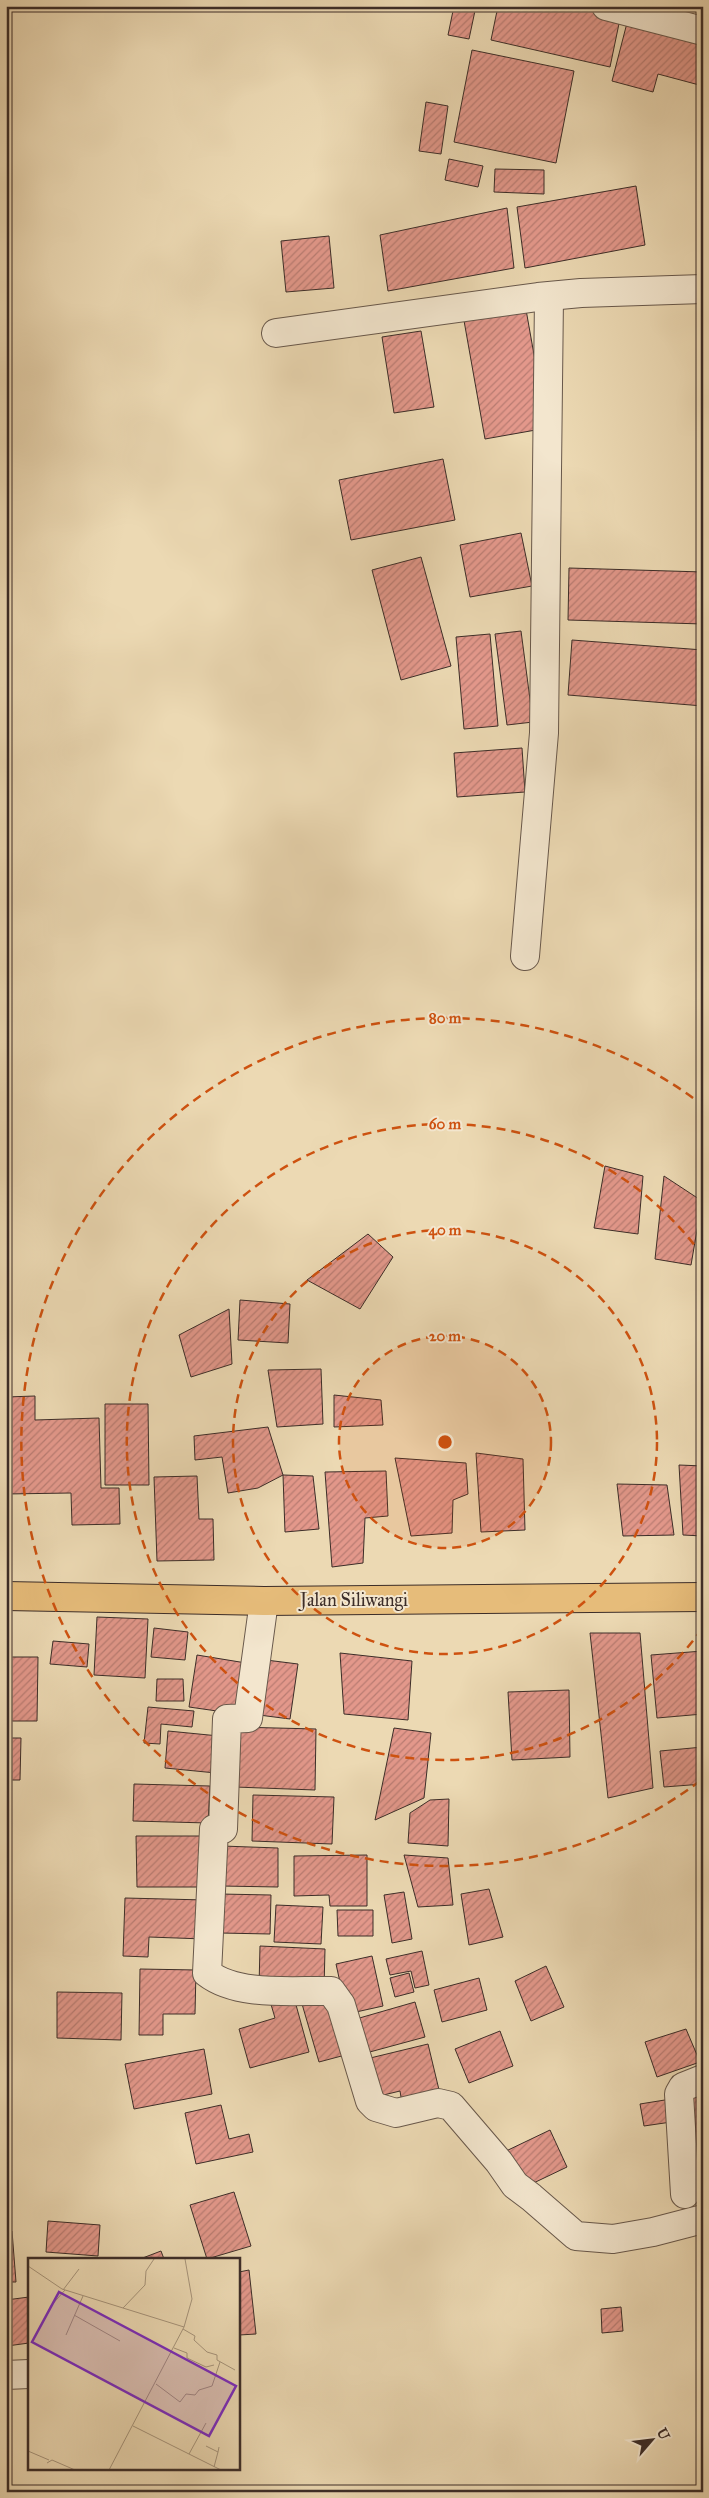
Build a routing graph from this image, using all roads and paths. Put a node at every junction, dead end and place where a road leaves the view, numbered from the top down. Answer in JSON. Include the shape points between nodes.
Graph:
{"nodes":[{"id":1,"x":606,"y":6,"type":"edge"},
{"id":2,"x":703,"y":31,"type":"edge"},
{"id":3,"x":703,"y":289,"type":"edge"},
{"id":4,"x":549,"y":297,"type":"junction"},
{"id":5,"x":276,"y":333,"type":"dead end"},
{"id":6,"x":525,"y":956,"type":"dead end"},
{"id":7,"x":6,"y":1596,"type":"edge"},
{"id":8,"x":703,"y":1597,"type":"edge"},
{"id":9,"x":264,"y":1600,"type":"junction"},
{"id":10,"x":703,"y":2079,"type":"edge"},
{"id":11,"x":685,"y":2194,"type":"dead end"},
{"id":12,"x":703,"y":2220,"type":"edge"},
{"id":13,"x":28,"y":2374,"type":"edge"},
{"id":14,"x":6,"y":2375,"type":"edge"}],
"edges":[{"from":1,"to":2,"type":"street"},
{"from":3,"to":4,"type":"street"},
{"from":4,"to":5,"type":"street"},
{"from":4,"to":6,"type":"street","via":[[544,733]]},
{"from":7,"to":9,"type":"main road","name":"Jalan Siliwangi"},
{"from":8,"to":9,"type":"main road","name":"Jalan Siliwangi"},
{"from":9,"to":12,"type":"street","via":[[248,1718],[227,1719],[223,1829],[214,1829],[207,1973],[219,1981],[242,1988],[331,1991],[341,2005],[370,2102],[396,2113],[438,2103],[451,2106],[515,2185],[576,2236],[614,2239]]},
{"from":10,"to":11,"type":"street","via":[[683,2088],[679,2094]]},
{"from":13,"to":14,"type":"street"}]}
